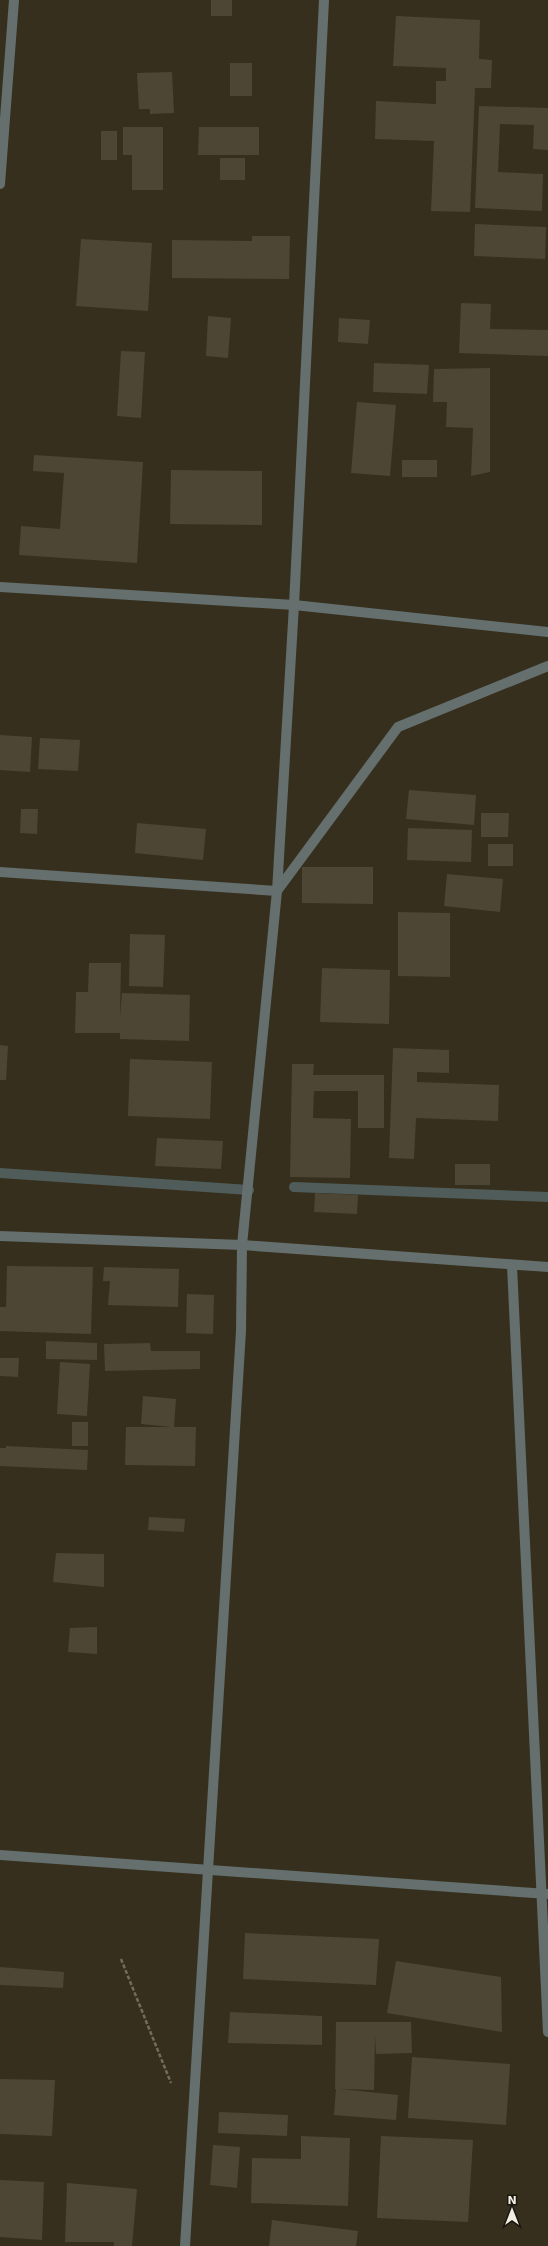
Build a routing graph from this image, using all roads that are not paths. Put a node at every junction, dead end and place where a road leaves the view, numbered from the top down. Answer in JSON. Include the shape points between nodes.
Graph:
{"nodes":[{"id":1,"x":14,"y":0,"type":"edge"},
{"id":2,"x":324,"y":0,"type":"edge"},
{"id":3,"x":2,"y":142,"type":"edge"},
{"id":4,"x":0,"y":184,"type":"edge"},
{"id":5,"x":0,"y":586,"type":"edge"},
{"id":6,"x":294,"y":605,"type":"junction"},
{"id":7,"x":548,"y":632,"type":"edge"},
{"id":8,"x":548,"y":666,"type":"edge"},
{"id":9,"x":0,"y":872,"type":"edge"},
{"id":10,"x":277,"y":891,"type":"junction"},
{"id":11,"x":0,"y":1236,"type":"edge"},
{"id":12,"x":242,"y":1245,"type":"junction"},
{"id":13,"x":512,"y":1266,"type":"junction"},
{"id":14,"x":548,"y":1267,"type":"edge"},
{"id":15,"x":0,"y":1856,"type":"edge"},
{"id":16,"x":209,"y":1870,"type":"junction"},
{"id":17,"x":545,"y":1894,"type":"edge"},
{"id":18,"x":548,"y":2032,"type":"edge"},
{"id":19,"x":185,"y":2246,"type":"edge"}],
"edges":[{"from":1,"to":3,"type":"street"},
{"from":2,"to":6,"type":"street"},
{"from":3,"to":4,"type":"street"},
{"from":5,"to":6,"type":"street"},
{"from":6,"to":7,"type":"street"},
{"from":6,"to":10,"type":"street"},
{"from":8,"to":10,"type":"street","via":[[398,727]]},
{"from":9,"to":10,"type":"street"},
{"from":10,"to":12,"type":"street"},
{"from":11,"to":12,"type":"street"},
{"from":12,"to":13,"type":"street"},
{"from":12,"to":16,"type":"street","via":[[241,1331]]},
{"from":13,"to":14,"type":"street"},
{"from":13,"to":17,"type":"street"},
{"from":15,"to":16,"type":"street"},
{"from":16,"to":17,"type":"street"},
{"from":16,"to":19,"type":"street"},
{"from":17,"to":18,"type":"street"}]}
